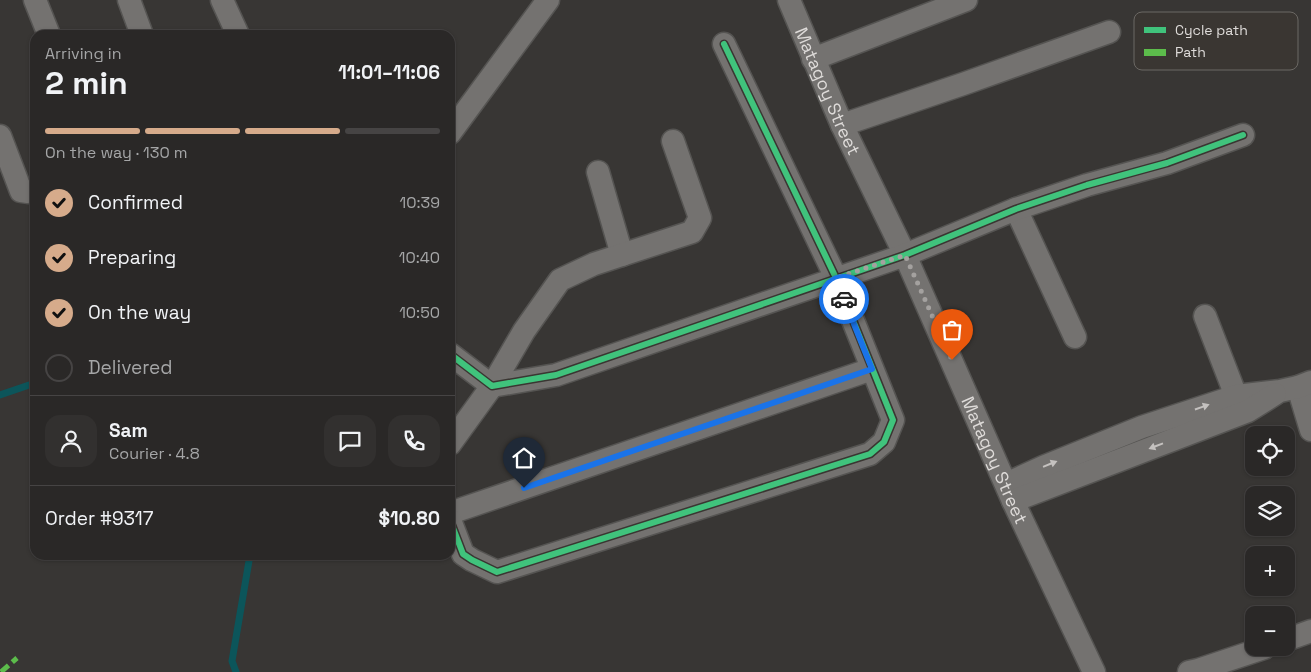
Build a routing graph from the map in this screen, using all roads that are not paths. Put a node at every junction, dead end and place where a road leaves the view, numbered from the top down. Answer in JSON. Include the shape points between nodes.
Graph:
{"nodes":[{"id":1,"x":35,"y":0,"type":"edge"},
{"id":2,"x":129,"y":0,"type":"edge"},
{"id":3,"x":222,"y":0,"type":"edge"},
{"id":4,"x":548,"y":0,"type":"edge"},
{"id":5,"x":789,"y":0,"type":"edge"},
{"id":6,"x":966,"y":0,"type":"edge"},
{"id":7,"x":46,"y":30,"type":"edge"},
{"id":8,"x":140,"y":30,"type":"edge"},
{"id":9,"x":236,"y":30,"type":"edge"},
{"id":10,"x":1109,"y":32,"type":"dead end"},
{"id":11,"x":724,"y":44,"type":"dead end"},
{"id":12,"x":813,"y":59,"type":"junction"},
{"id":13,"x":842,"y":125,"type":"junction"},
{"id":14,"x":455,"y":126,"type":"edge"},
{"id":15,"x":1243,"y":135,"type":"dead end"},
{"id":16,"x":0,"y":136,"type":"edge"},
{"id":17,"x":673,"y":141,"type":"dead end"},
{"id":18,"x":598,"y":172,"type":"dead end"},
{"id":19,"x":30,"y":191,"type":"edge"},
{"id":20,"x":1016,"y":209,"type":"junction"},
{"id":21,"x":622,"y":255,"type":"junction"},
{"id":22,"x":905,"y":255,"type":"junction"},
{"id":23,"x":836,"y":278,"type":"junction"},
{"id":24,"x":1205,"y":316,"type":"dead end"},
{"id":25,"x":1075,"y":337,"type":"dead end"},
{"id":26,"x":455,"y":358,"type":"edge"},
{"id":27,"x":872,"y":369,"type":"junction"},
{"id":28,"x":492,"y":386,"type":"junction"},
{"id":29,"x":1296,"y":387,"type":"edge"},
{"id":30,"x":1239,"y":404,"type":"junction"},
{"id":31,"x":1311,"y":430,"type":"edge"},
{"id":32,"x":455,"y":437,"type":"edge"},
{"id":33,"x":1010,"y":492,"type":"junction"},
{"id":34,"x":455,"y":511,"type":"edge"},
{"id":35,"x":455,"y":533,"type":"edge"},
{"id":36,"x":1311,"y":631,"type":"edge"},
{"id":37,"x":1295,"y":637,"type":"edge"},
{"id":38,"x":1245,"y":654,"type":"edge"},
{"id":39,"x":1195,"y":671,"type":"edge"},
{"id":40,"x":1094,"y":672,"type":"edge"}],
"edges":[{"from":1,"to":7,"type":"street"},
{"from":2,"to":8,"type":"street"},
{"from":3,"to":9,"type":"street"},
{"from":4,"to":14,"type":"street"},
{"from":5,"to":12,"type":"street","name":"Matagoy Street"},
{"from":6,"to":12,"type":"street"},
{"from":10,"to":13,"type":"street"},
{"from":11,"to":23,"type":"street"},
{"from":12,"to":13,"type":"street","name":"Matagoy Street"},
{"from":13,"to":22,"type":"street","name":"Matagoy Street"},
{"from":15,"to":20,"type":"street","via":[[1167,163]]},
{"from":16,"to":19,"type":"street","via":[[21,191]]},
{"from":17,"to":21,"type":"street","via":[[700,218],[692,232]]},
{"from":18,"to":21,"type":"street"},
{"from":20,"to":22,"type":"street"},
{"from":20,"to":25,"type":"street"},
{"from":21,"to":28,"type":"street","via":[[560,280],[524,331]]},
{"from":22,"to":23,"type":"street"},
{"from":22,"to":33,"type":"street","name":"Matagoy Street"},
{"from":23,"to":27,"type":"street"},
{"from":23,"to":28,"type":"street","via":[[556,375]]},
{"from":24,"to":30,"type":"street"},
{"from":26,"to":28,"type":"street"},
{"from":27,"to":34,"type":"street"},
{"from":27,"to":35,"type":"street","via":[[894,420],[884,442],[870,454],[497,572],[463,554]]},
{"from":28,"to":32,"type":"street"},
{"from":29,"to":30,"type":"street","via":[[1252,409]]},
{"from":29,"to":31,"type":"street"},
{"from":30,"to":33,"type":"street"},
{"from":33,"to":40,"type":"street","name":"Matagoy Street"},
{"from":36,"to":37,"type":"street"},
{"from":38,"to":39,"type":"street"}]}
